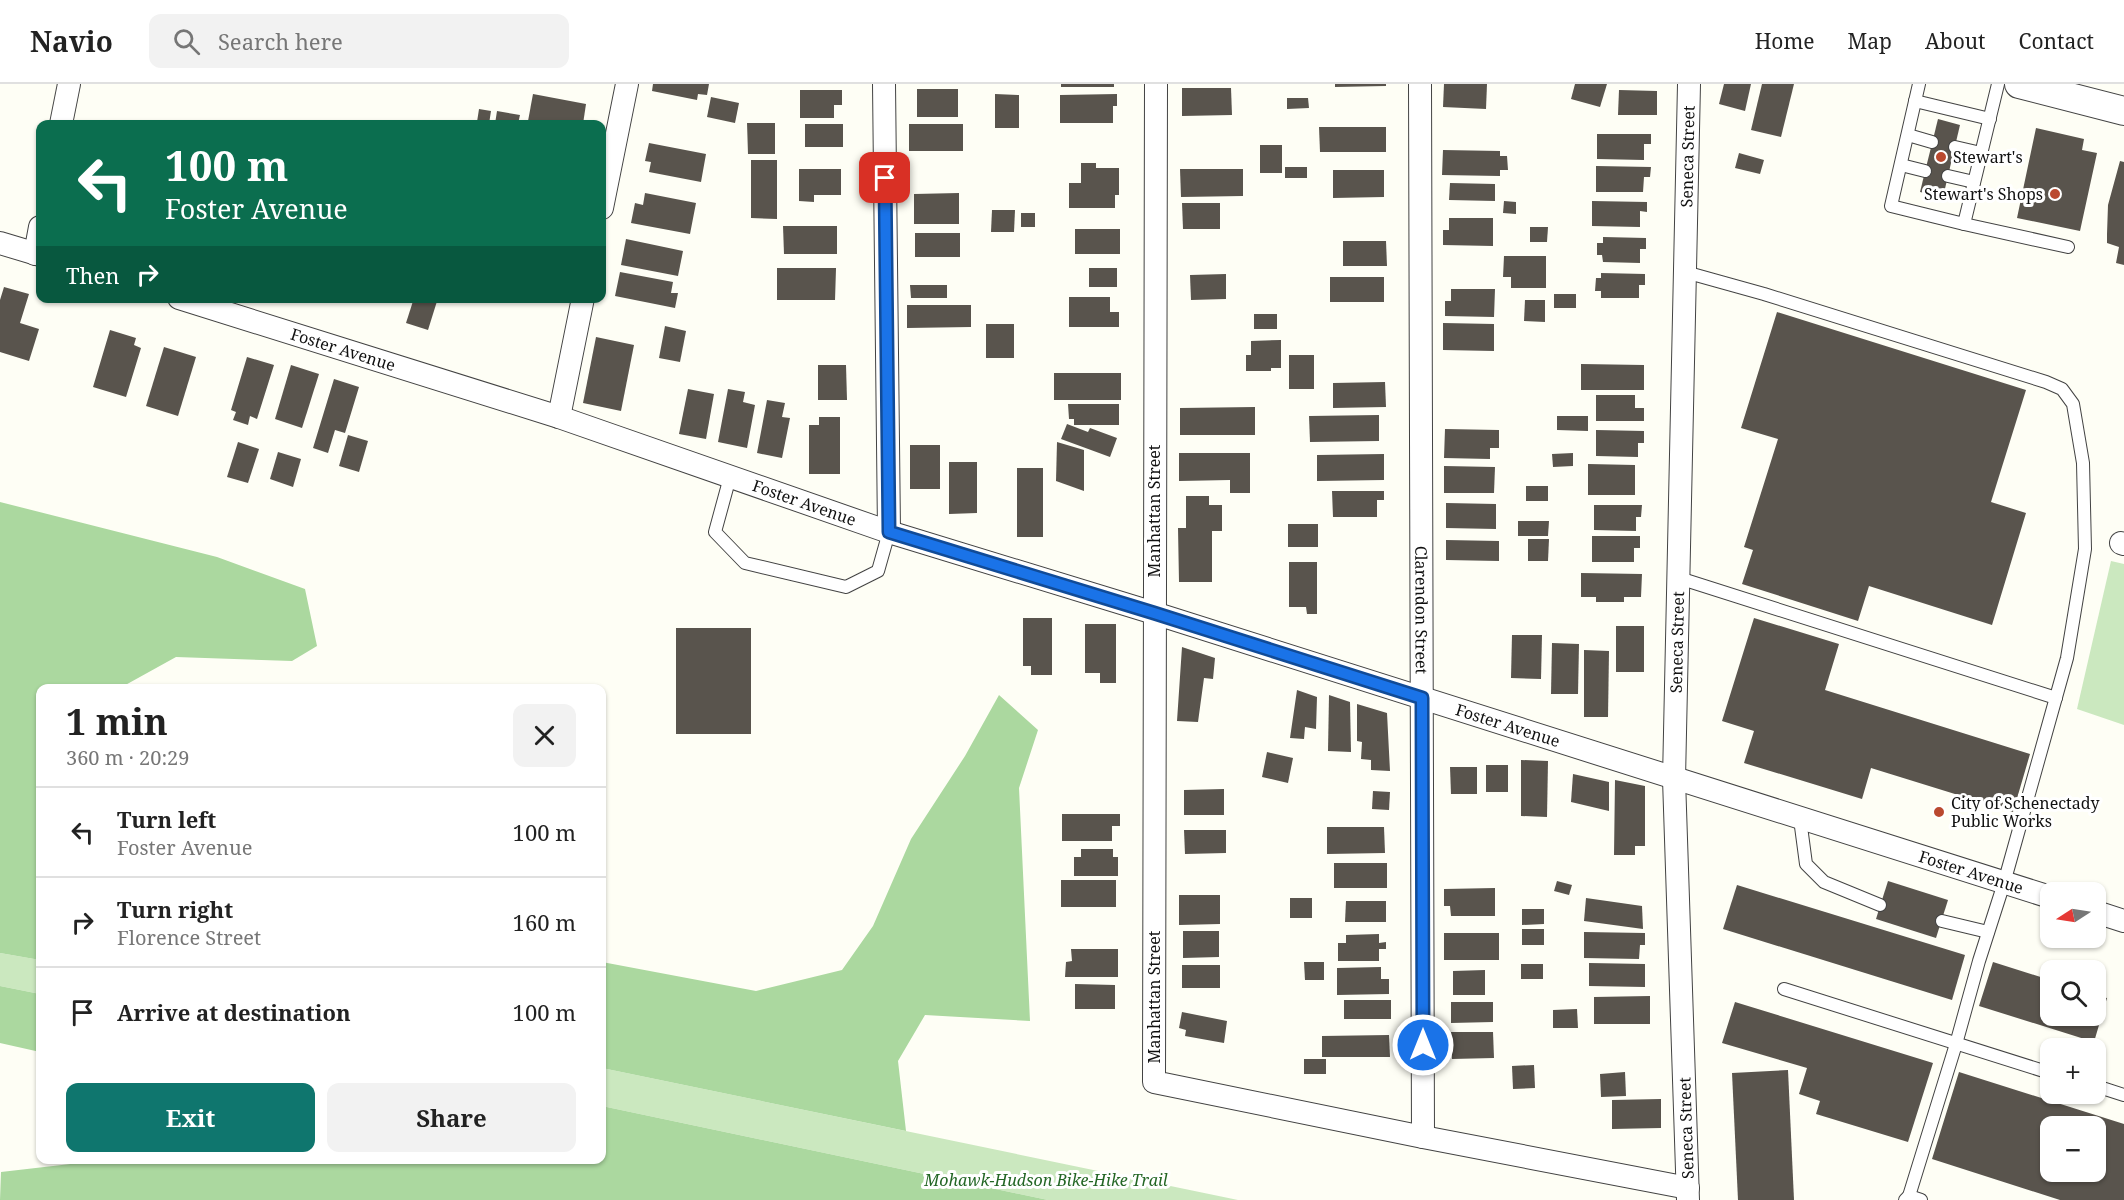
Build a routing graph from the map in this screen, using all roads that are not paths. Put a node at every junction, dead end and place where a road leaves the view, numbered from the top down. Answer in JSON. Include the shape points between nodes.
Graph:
{"nodes":[{"id":1,"x":69,"y":84,"type":"edge"},
{"id":2,"x":627,"y":84,"type":"edge"},
{"id":3,"x":884,"y":84,"type":"edge"},
{"id":4,"x":1156,"y":84,"type":"edge"},
{"id":5,"x":1420,"y":84,"type":"edge"},
{"id":6,"x":1689,"y":84,"type":"edge"},
{"id":7,"x":1919,"y":84,"type":"edge"},
{"id":8,"x":1998,"y":84,"type":"edge"},
{"id":9,"x":2019,"y":84,"type":"edge"},
{"id":10,"x":1916,"y":101,"type":"junction"},
{"id":11,"x":2124,"y":111,"type":"edge"},
{"id":12,"x":1989,"y":119,"type":"junction"},
{"id":13,"x":62,"y":120,"type":"edge"},
{"id":14,"x":1908,"y":135,"type":"junction"},
{"id":15,"x":1932,"y":142,"type":"dead end"},
{"id":16,"x":1955,"y":147,"type":"dead end"},
{"id":17,"x":1981,"y":153,"type":"junction"},
{"id":18,"x":1901,"y":165,"type":"junction"},
{"id":19,"x":1925,"y":171,"type":"dead end"},
{"id":20,"x":1948,"y":176,"type":"dead end"},
{"id":21,"x":1974,"y":182,"type":"junction"},
{"id":22,"x":606,"y":188,"type":"edge"},
{"id":23,"x":1964,"y":224,"type":"junction"},
{"id":24,"x":0,"y":243,"type":"edge"},
{"id":25,"x":2068,"y":247,"type":"dead end"},
{"id":26,"x":36,"y":254,"type":"edge"},
{"id":27,"x":1685,"y":272,"type":"junction"},
{"id":28,"x":195,"y":303,"type":"edge"},
{"id":29,"x":582,"y":303,"type":"edge"},
{"id":30,"x":559,"y":417,"type":"junction"},
{"id":31,"x":730,"y":477,"type":"junction"},
{"id":32,"x":889,"y":532,"type":"junction"},
{"id":33,"x":1678,"y":578,"type":"junction"},
{"id":34,"x":1154,"y":613,"type":"junction"},
{"id":35,"x":1422,"y":698,"type":"junction"},
{"id":36,"x":2056,"y":698,"type":"junction"},
{"id":37,"x":1674,"y":779,"type":"junction"},
{"id":38,"x":1800,"y":819,"type":"junction"},
{"id":39,"x":2004,"y":883,"type":"junction"},
{"id":40,"x":2040,"y":894,"type":"edge"},
{"id":41,"x":1880,"y":904,"type":"dead end"},
{"id":42,"x":2106,"y":915,"type":"edge"},
{"id":43,"x":1942,"y":921,"type":"dead end"},
{"id":44,"x":2124,"y":921,"type":"edge"},
{"id":45,"x":1988,"y":932,"type":"junction"},
{"id":46,"x":1784,"y":989,"type":"dead end"},
{"id":47,"x":1956,"y":1044,"type":"junction"},
{"id":48,"x":2040,"y":1070,"type":"edge"},
{"id":49,"x":2106,"y":1089,"type":"edge"},
{"id":50,"x":2124,"y":1095,"type":"edge"},
{"id":51,"x":1423,"y":1137,"type":"junction"},
{"id":52,"x":1688,"y":1194,"type":"edge"},
{"id":53,"x":1912,"y":1199,"type":"edge"}],
"edges":[{"from":1,"to":13,"type":"street"},
{"from":2,"to":22,"type":"street"},
{"from":3,"to":32,"type":"street"},
{"from":4,"to":34,"type":"street","name":"Manhattan Street"},
{"from":5,"to":35,"type":"street","name":"Clarendon Street"},
{"from":6,"to":27,"type":"street","name":"Seneca Street"},
{"from":7,"to":10,"type":"lane"},
{"from":8,"to":12,"type":"lane"},
{"from":9,"to":11,"type":"street"},
{"from":10,"to":12,"type":"lane"},
{"from":10,"to":14,"type":"lane"},
{"from":12,"to":17,"type":"lane"},
{"from":14,"to":15,"type":"lane"},
{"from":14,"to":18,"type":"lane"},
{"from":16,"to":17,"type":"lane"},
{"from":17,"to":21,"type":"lane"},
{"from":18,"to":19,"type":"lane"},
{"from":18,"to":23,"type":"lane","via":[[1891,206]]},
{"from":20,"to":21,"type":"lane"},
{"from":21,"to":23,"type":"lane"},
{"from":23,"to":25,"type":"lane"},
{"from":24,"to":26,"type":"street"},
{"from":27,"to":33,"type":"street","name":"Seneca Street"},
{"from":27,"to":36,"type":"lane","via":[[2062,389],[2073,404],[2083,463],[2085,549],[2067,658]]},
{"from":28,"to":30,"type":"street","name":"Foster Avenue"},
{"from":29,"to":30,"type":"street"},
{"from":30,"to":31,"type":"street","name":"Foster Avenue"},
{"from":31,"to":32,"type":"street","name":"Foster Avenue"},
{"from":31,"to":32,"type":"lane","via":[[715,532],[745,564],[846,587],[878,571]]},
{"from":32,"to":34,"type":"street","name":"Foster Avenue"},
{"from":33,"to":36,"type":"lane"},
{"from":33,"to":37,"type":"street","name":"Seneca Street"},
{"from":34,"to":35,"type":"street","name":"Foster Avenue"},
{"from":34,"to":51,"type":"street","name":"Manhattan Street","via":[[1154,1082]]},
{"from":35,"to":37,"type":"street","name":"Foster Avenue"},
{"from":35,"to":51,"type":"street","name":"Clarendon Street"},
{"from":36,"to":39,"type":"lane"},
{"from":37,"to":38,"type":"street","name":"Foster Avenue"},
{"from":37,"to":52,"type":"street","name":"Seneca Street"},
{"from":38,"to":39,"type":"street","name":"Foster Avenue"},
{"from":38,"to":41,"type":"lane","via":[[1806,864],[1824,882]]},
{"from":39,"to":40,"type":"street","name":"Foster Avenue"},
{"from":39,"to":45,"type":"lane"},
{"from":42,"to":44,"type":"street"},
{"from":43,"to":45,"type":"lane"},
{"from":45,"to":47,"type":"lane"},
{"from":46,"to":47,"type":"lane"},
{"from":47,"to":48,"type":"lane"},
{"from":47,"to":53,"type":"lane"},
{"from":49,"to":50,"type":"lane"},
{"from":51,"to":52,"type":"street"}]}
